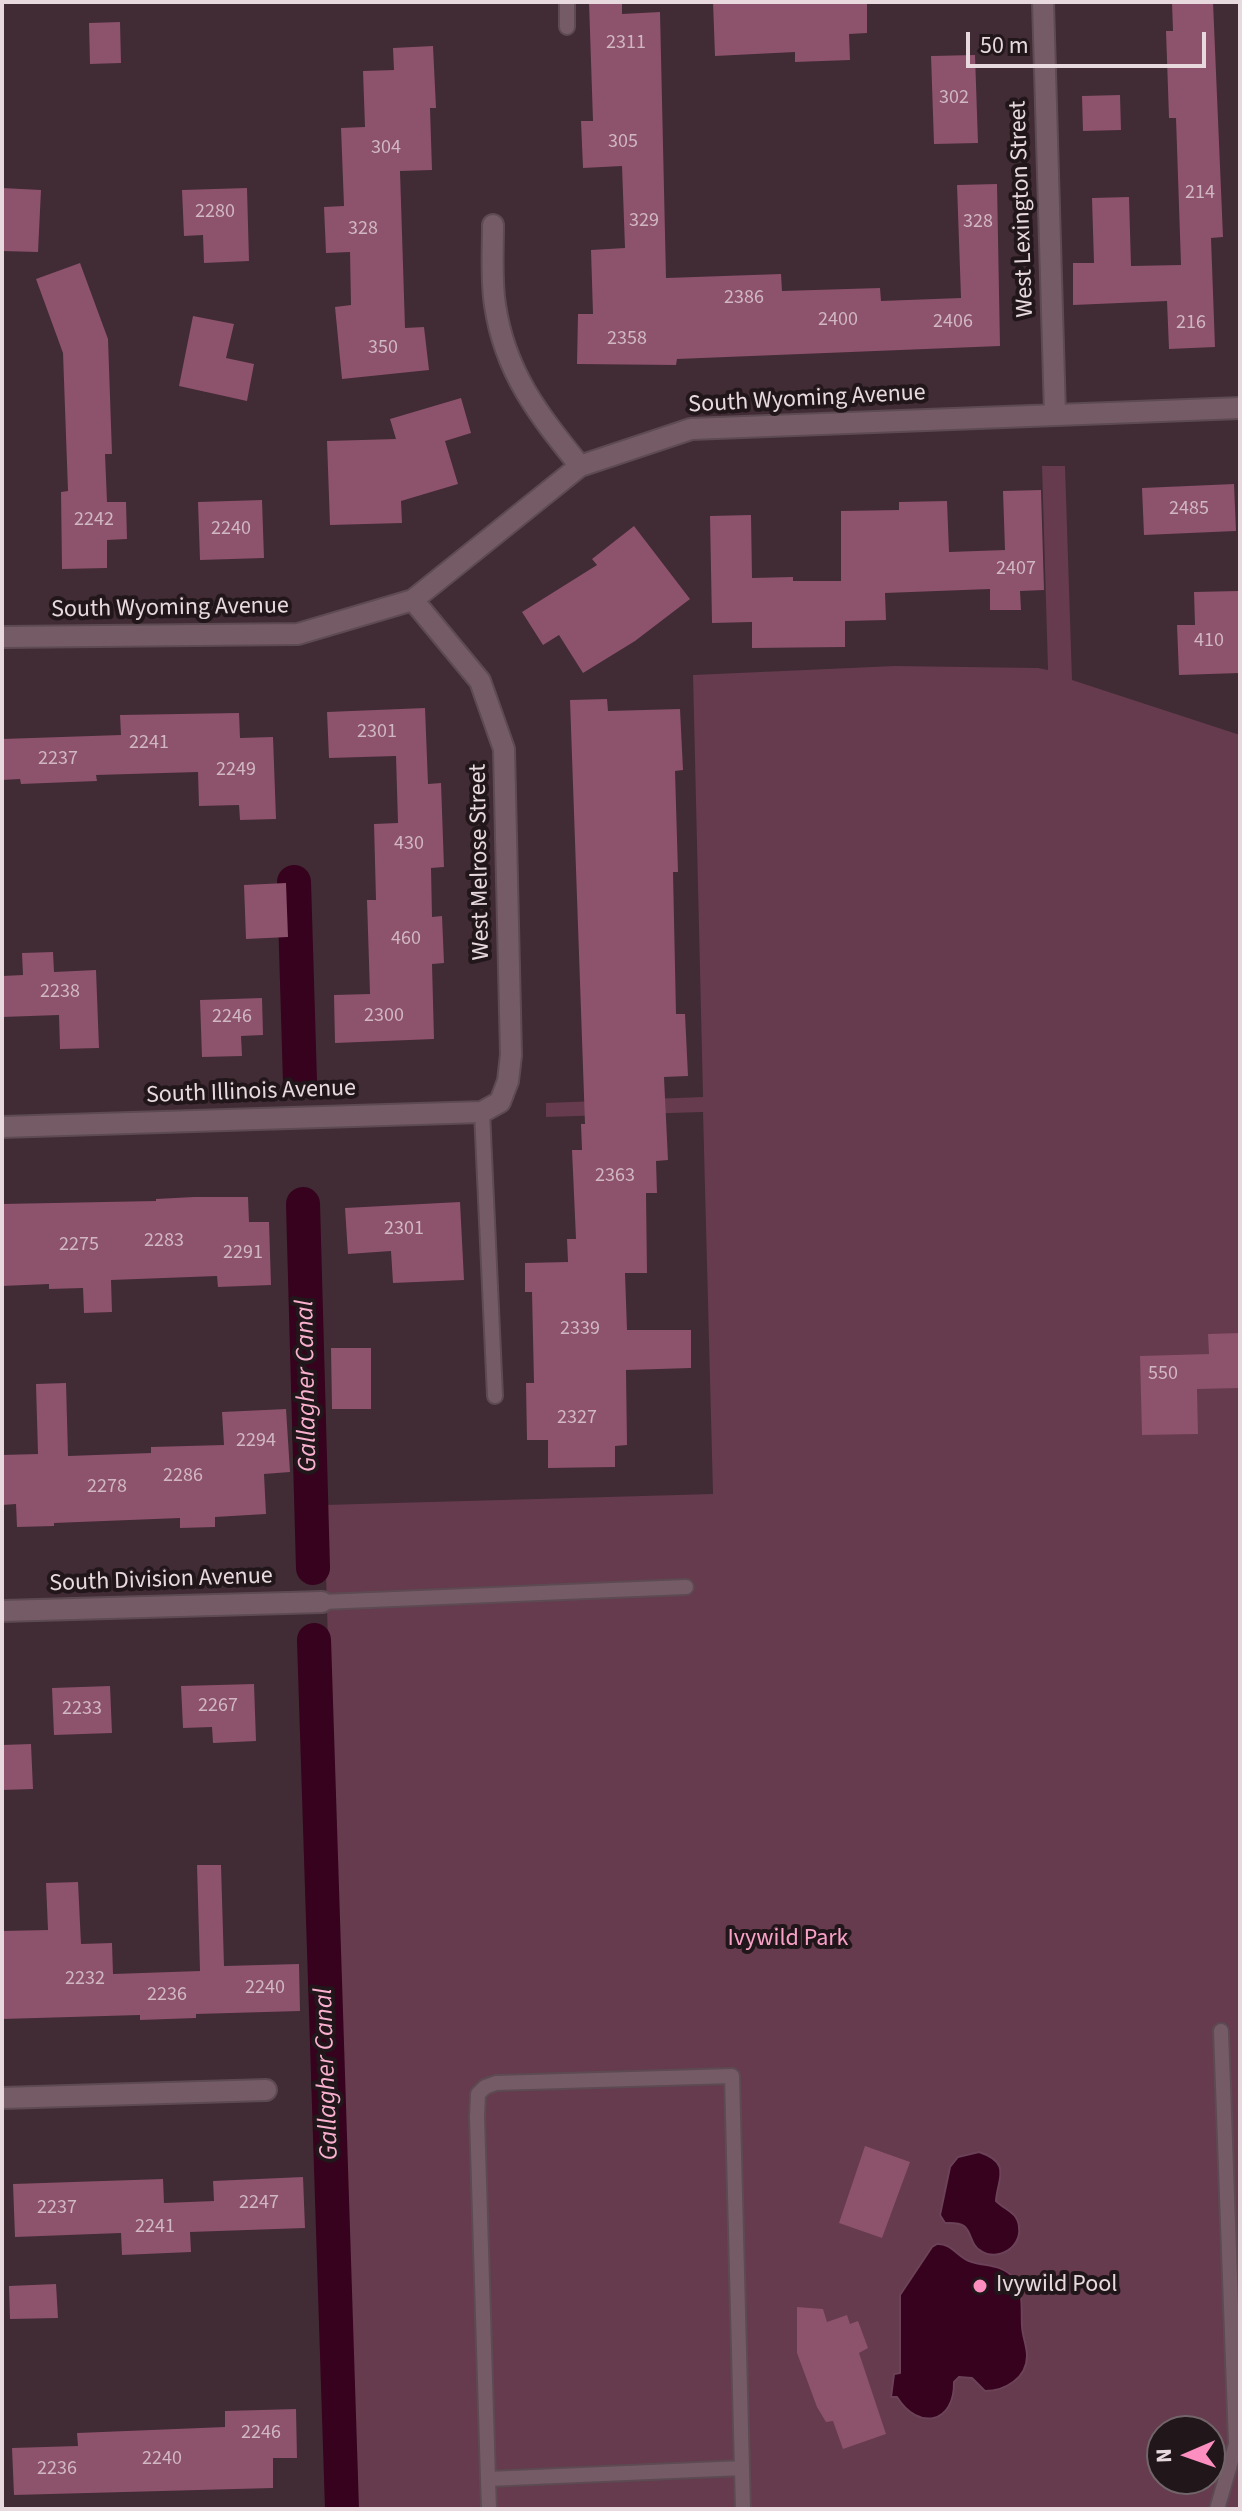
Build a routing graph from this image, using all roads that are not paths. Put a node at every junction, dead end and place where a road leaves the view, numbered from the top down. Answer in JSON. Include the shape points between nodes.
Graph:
{"nodes":[{"id":1,"x":567,"y":2,"type":"edge"},
{"id":2,"x":1043,"y":2,"type":"edge"},
{"id":3,"x":567,"y":27,"type":"dead end"},
{"id":4,"x":493,"y":225,"type":"dead end"},
{"id":5,"x":1240,"y":408,"type":"edge"},
{"id":6,"x":1055,"y":414,"type":"junction"},
{"id":7,"x":580,"y":466,"type":"junction"},
{"id":8,"x":413,"y":600,"type":"junction"},
{"id":9,"x":2,"y":637,"type":"edge"},
{"id":10,"x":491,"y":1107,"type":"junction"},
{"id":11,"x":2,"y":1127,"type":"edge"},
{"id":12,"x":495,"y":1396,"type":"dead end"},
{"id":13,"x":686,"y":1587,"type":"dead end"},
{"id":14,"x":322,"y":1602,"type":"joint"},
{"id":15,"x":2,"y":1611,"type":"edge"},
{"id":16,"x":1221,"y":2031,"type":"dead end"},
{"id":17,"x":266,"y":2090,"type":"dead end"},
{"id":18,"x":2,"y":2098,"type":"edge"},
{"id":19,"x":742,"y":2468,"type":"junction"},
{"id":20,"x":488,"y":2479,"type":"junction"},
{"id":21,"x":489,"y":2509,"type":"edge"},
{"id":22,"x":743,"y":2509,"type":"edge"},
{"id":23,"x":1217,"y":2509,"type":"edge"}],
"edges":[{"from":1,"to":3,"type":"lane"},
{"from":2,"to":6,"type":"street","name":"West Lexington Street"},
{"from":4,"to":7,"type":"street","via":[[494,305],[509,359],[534,409]]},
{"from":5,"to":6,"type":"street","name":"South Wyoming Avenue"},
{"from":6,"to":7,"type":"street","name":"South Wyoming Avenue","via":[[691,429]]},
{"from":7,"to":8,"type":"street","name":"South Wyoming Avenue"},
{"from":8,"to":9,"type":"street","name":"South Wyoming Avenue","via":[[298,634]]},
{"from":8,"to":10,"type":"street","name":"West Melrose Street","via":[[480,681],[504,749],[511,1055],[508,1081]]},
{"from":10,"to":11,"type":"street","name":"South Illinois Avenue"},
{"from":10,"to":12,"type":"lane"},
{"from":13,"to":14,"type":"lane"},
{"from":14,"to":15,"type":"street","name":"South Division Avenue"},
{"from":16,"to":23,"type":"lane","via":[[1236,2444]]},
{"from":17,"to":18,"type":"street"},
{"from":19,"to":20,"type":"lane"},
{"from":19,"to":20,"type":"lane","via":[[732,2076],[496,2083],[478,2094]]},
{"from":19,"to":22,"type":"lane"},
{"from":20,"to":21,"type":"lane"}]}
